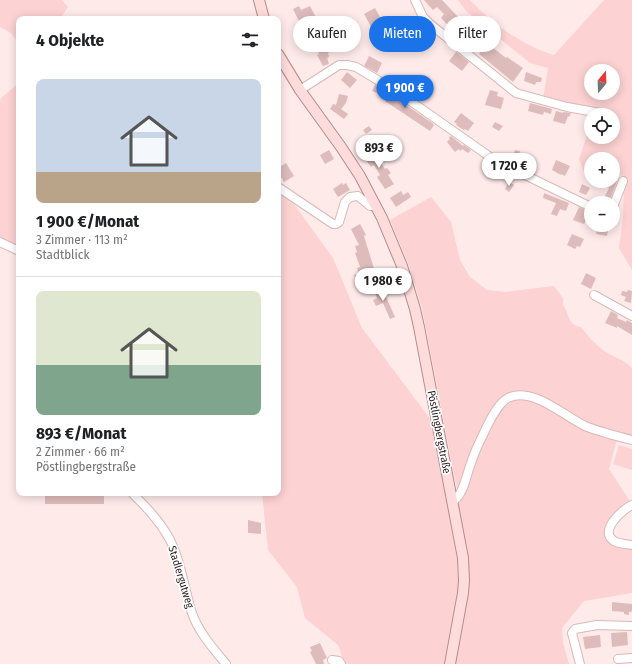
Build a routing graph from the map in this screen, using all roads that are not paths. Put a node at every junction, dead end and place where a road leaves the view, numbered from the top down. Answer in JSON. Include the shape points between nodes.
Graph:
{"nodes":[{"id":1,"x":258,"y":0,"type":"edge"},
{"id":2,"x":415,"y":0,"type":"edge"},
{"id":3,"x":263,"y":16,"type":"edge"},
{"id":4,"x":281,"y":58,"type":"edge"},
{"id":5,"x":302,"y":89,"type":"junction"},
{"id":6,"x":584,"y":110,"type":"edge"},
{"id":7,"x":623,"y":181,"type":"dead end"},
{"id":8,"x":281,"y":189,"type":"edge"},
{"id":9,"x":617,"y":196,"type":"edge"},
{"id":10,"x":584,"y":204,"type":"edge"},
{"id":11,"x":376,"y":206,"type":"junction"},
{"id":12,"x":0,"y":242,"type":"edge"},
{"id":13,"x":16,"y":250,"type":"edge"},
{"id":14,"x":594,"y":295,"type":"dead end"},
{"id":15,"x":632,"y":316,"type":"edge"},
{"id":16,"x":632,"y":440,"type":"edge"},
{"id":17,"x":135,"y":496,"type":"edge"},
{"id":18,"x":452,"y":500,"type":"junction"},
{"id":19,"x":632,"y":505,"type":"edge"},
{"id":20,"x":632,"y":545,"type":"edge"},
{"id":21,"x":632,"y":626,"type":"edge"},
{"id":22,"x":632,"y":658,"type":"edge"},
{"id":23,"x":618,"y":659,"type":"dead end"},
{"id":24,"x":332,"y":660,"type":"dead end"},
{"id":25,"x":226,"y":664,"type":"edge"},
{"id":26,"x":341,"y":664,"type":"edge"},
{"id":27,"x":450,"y":664,"type":"edge"},
{"id":28,"x":580,"y":664,"type":"edge"}],
"edges":[{"from":1,"to":3,"type":"main road"},
{"from":2,"to":6,"type":"street","via":[[423,17],[430,24],[516,93]]},
{"from":4,"to":5,"type":"main road","name":"Pöstlingbergstraße"},
{"from":5,"to":10,"type":"street","via":[[339,65],[356,67],[399,93],[503,166]]},
{"from":5,"to":11,"type":"main road","name":"Pöstlingbergstraße","via":[[347,156]]},
{"from":7,"to":9,"type":"street"},
{"from":8,"to":11,"type":"street","via":[[333,224],[339,222],[345,202],[350,197],[358,196],[370,206]]},
{"from":11,"to":18,"type":"main road","name":"Pöstlingbergstraße","via":[[402,266],[415,309]]},
{"from":12,"to":13,"type":"street"},
{"from":14,"to":15,"type":"street"},
{"from":16,"to":18,"type":"street","via":[[586,426],[534,398],[520,395],[509,397],[494,414],[474,454],[461,493]]},
{"from":17,"to":25,"type":"street","name":"Stadlergutweg","via":[[156,519],[169,539],[195,620]]},
{"from":18,"to":27,"type":"main road","name":"Pöstlingbergstraße","via":[[463,558],[464,581]]},
{"from":19,"to":20,"type":"street","via":[[616,517],[610,533],[611,539],[615,542]]},
{"from":21,"to":28,"type":"street","via":[[598,625],[574,629],[572,633]]},
{"from":22,"to":23,"type":"street"},
{"from":24,"to":26,"type":"street"}]}
